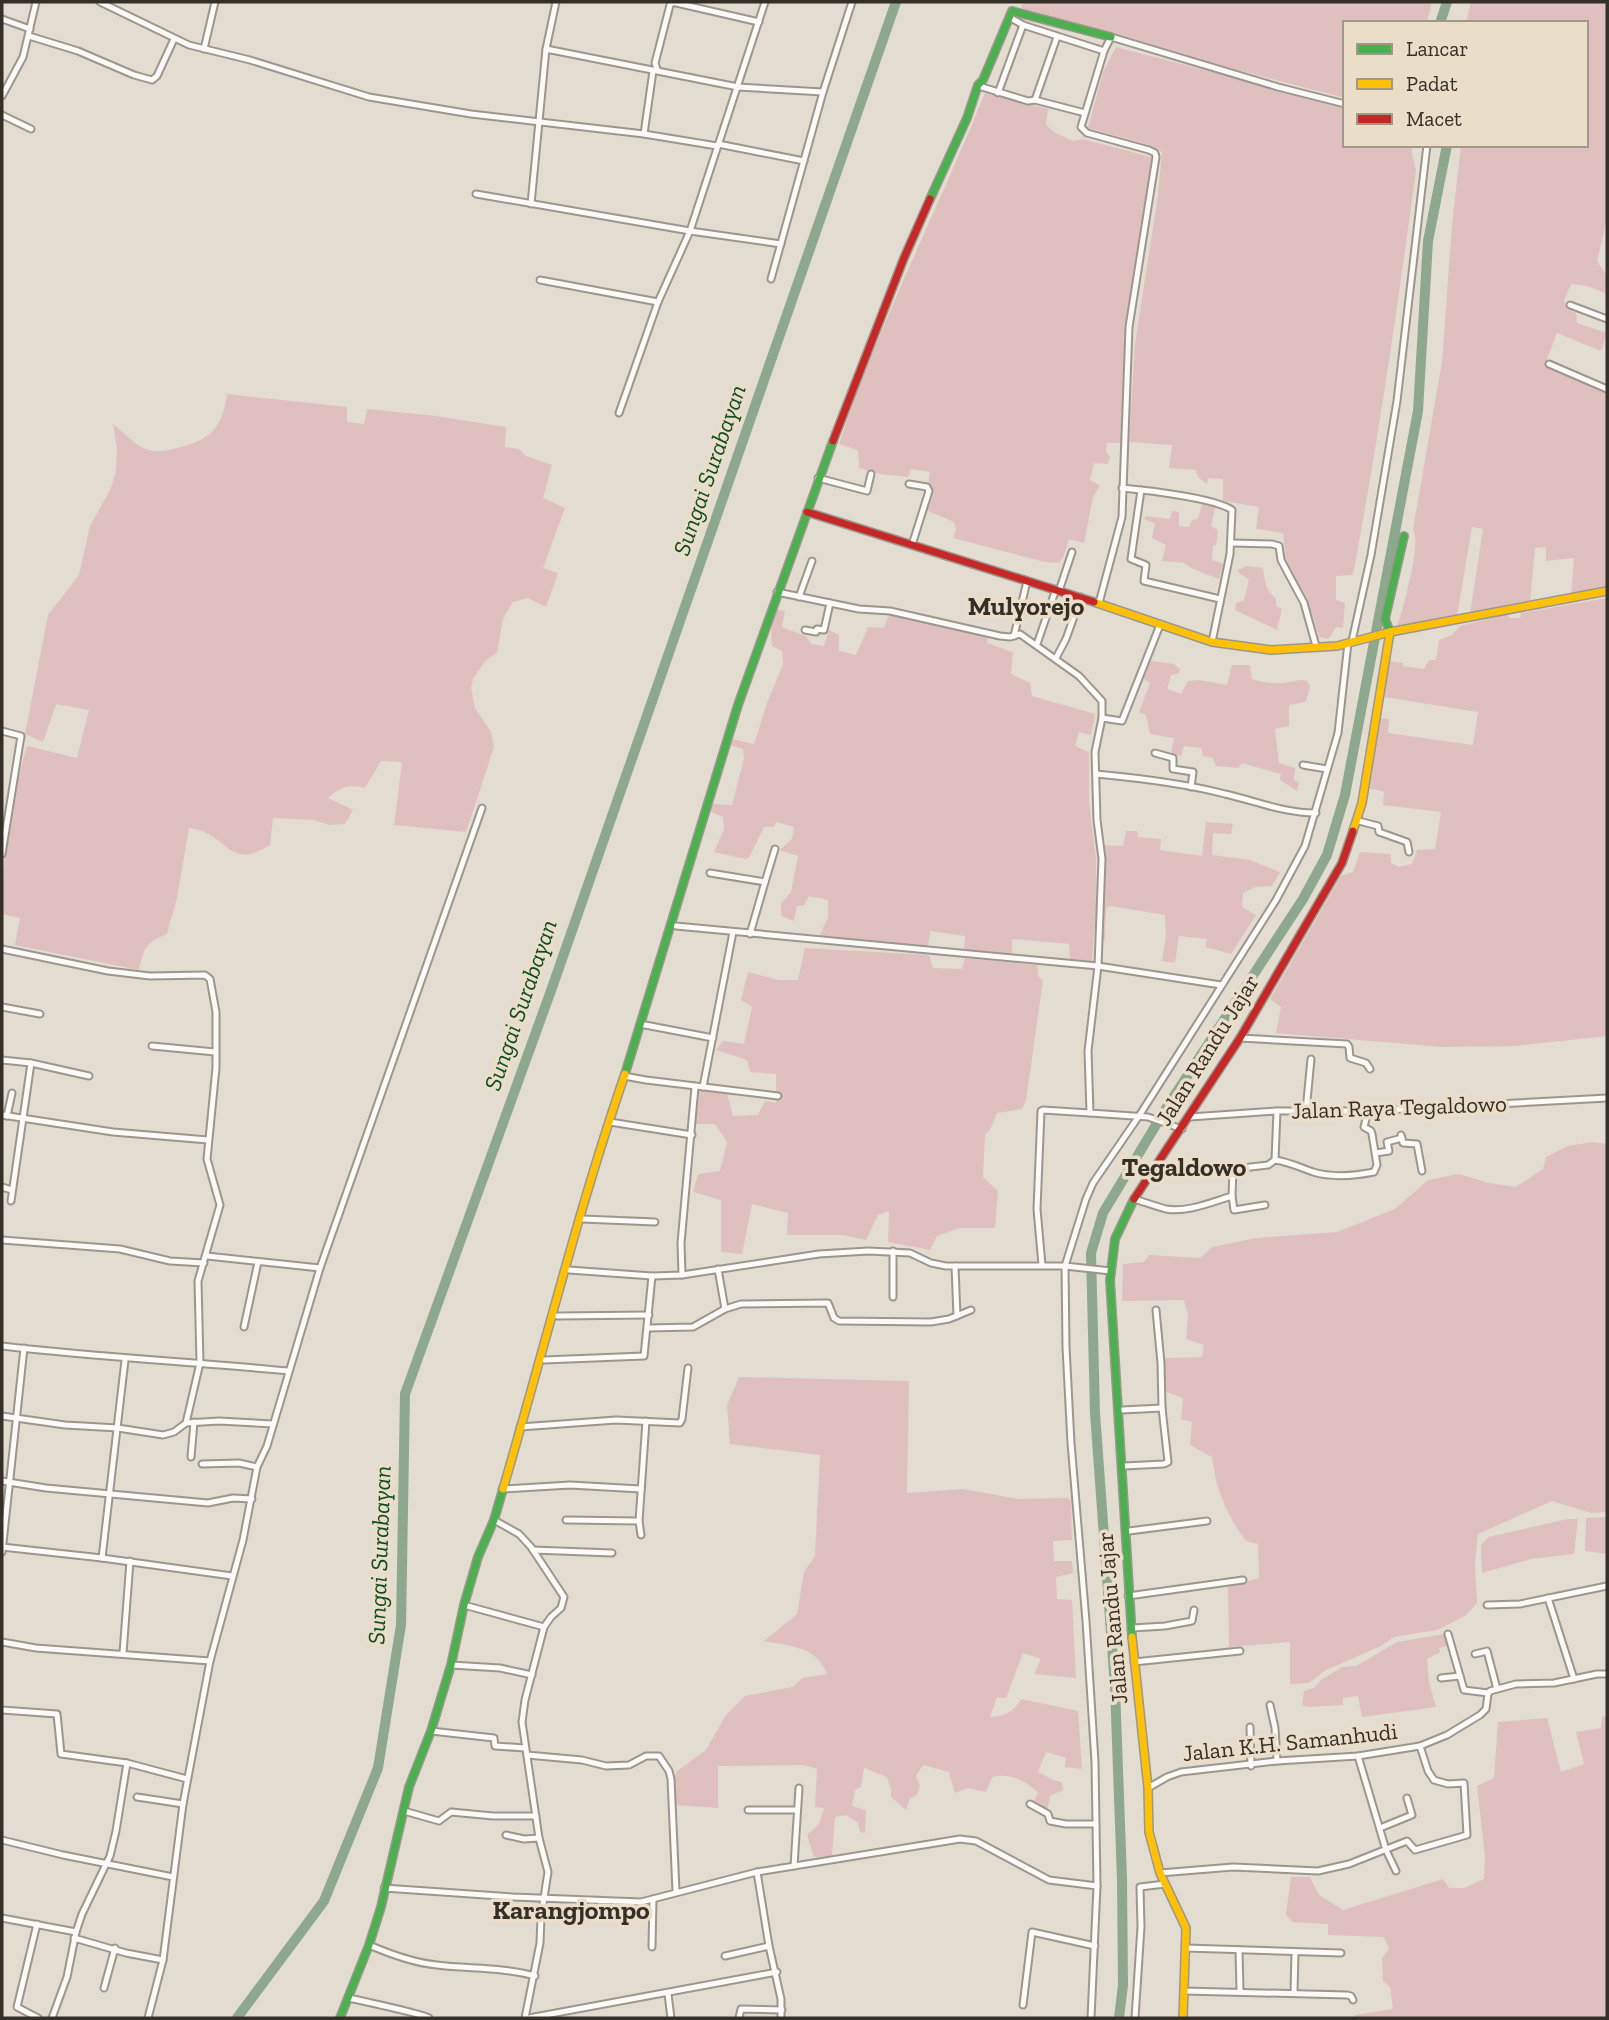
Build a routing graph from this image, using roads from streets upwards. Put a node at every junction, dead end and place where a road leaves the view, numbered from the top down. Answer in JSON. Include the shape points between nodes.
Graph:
{"nodes":[{"id":1,"x":36,"y":2,"type":"edge"},
{"id":2,"x":100,"y":2,"type":"edge"},
{"id":3,"x":215,"y":2,"type":"edge"},
{"id":4,"x":556,"y":2,"type":"edge"},
{"id":5,"x":673,"y":2,"type":"edge"},
{"id":6,"x":765,"y":2,"type":"edge"},
{"id":7,"x":852,"y":2,"type":"edge"},
{"id":8,"x":1011,"y":18,"type":"junction"},
{"id":9,"x":2,"y":19,"type":"edge"},
{"id":10,"x":759,"y":22,"type":"junction"},
{"id":11,"x":1023,"y":25,"type":"junction"},
{"id":12,"x":29,"y":33,"type":"junction"},
{"id":13,"x":1057,"y":37,"type":"junction"},
{"id":14,"x":174,"y":39,"type":"junction"},
{"id":15,"x":1108,"y":45,"type":"junction"},
{"id":16,"x":204,"y":49,"type":"junction"},
{"id":17,"x":546,"y":49,"type":"junction"},
{"id":18,"x":657,"y":69,"type":"junction"},
{"id":19,"x":980,"y":86,"type":"junction"},
{"id":20,"x":738,"y":87,"type":"junction"},
{"id":21,"x":823,"y":92,"type":"junction"},
{"id":22,"x":995,"y":92,"type":"junction"},
{"id":23,"x":2,"y":96,"type":"edge"},
{"id":24,"x":1035,"y":100,"type":"junction"},
{"id":25,"x":1343,"y":103,"type":"edge"},
{"id":26,"x":1085,"y":113,"type":"junction"},
{"id":27,"x":2,"y":115,"type":"edge"},
{"id":28,"x":539,"y":123,"type":"junction"},
{"id":29,"x":31,"y":129,"type":"dead end"},
{"id":30,"x":644,"y":134,"type":"junction"},
{"id":31,"x":717,"y":145,"type":"junction"},
{"id":32,"x":1427,"y":147,"type":"edge"},
{"id":33,"x":804,"y":161,"type":"junction"},
{"id":34,"x":476,"y":194,"type":"dead end"},
{"id":35,"x":531,"y":204,"type":"junction"},
{"id":36,"x":690,"y":231,"type":"junction"},
{"id":37,"x":781,"y":244,"type":"junction"},
{"id":38,"x":771,"y":279,"type":"dead end"},
{"id":39,"x":540,"y":280,"type":"dead end"},
{"id":40,"x":658,"y":302,"type":"junction"},
{"id":41,"x":1570,"y":305,"type":"dead end"},
{"id":42,"x":1607,"y":319,"type":"edge"},
{"id":43,"x":1549,"y":364,"type":"dead end"},
{"id":44,"x":1607,"y":389,"type":"edge"},
{"id":45,"x":619,"y":413,"type":"dead end"},
{"id":46,"x":871,"y":474,"type":"dead end"},
{"id":47,"x":818,"y":478,"type":"junction"},
{"id":48,"x":909,"y":484,"type":"dead end"},
{"id":49,"x":1122,"y":488,"type":"junction"},
{"id":50,"x":1140,"y":490,"type":"junction"},
{"id":51,"x":807,"y":512,"type":"junction"},
{"id":52,"x":1404,"y":536,"type":"dead end"},
{"id":53,"x":1231,"y":543,"type":"junction"},
{"id":54,"x":912,"y":545,"type":"junction"},
{"id":55,"x":1072,"y":552,"type":"dead end"},
{"id":56,"x":812,"y":561,"type":"dead end"},
{"id":57,"x":1027,"y":581,"type":"junction"},
{"id":58,"x":1058,"y":590,"type":"junction"},
{"id":59,"x":1607,"y":591,"type":"edge"},
{"id":60,"x":778,"y":592,"type":"junction"},
{"id":61,"x":799,"y":597,"type":"junction"},
{"id":62,"x":1081,"y":597,"type":"junction"},
{"id":63,"x":1220,"y":599,"type":"junction"},
{"id":64,"x":830,"y":603,"type":"junction"},
{"id":65,"x":1099,"y":603,"type":"junction"},
{"id":66,"x":1160,"y":625,"type":"junction"},
{"id":67,"x":805,"y":630,"type":"dead end"},
{"id":68,"x":1389,"y":633,"type":"junction"},
{"id":69,"x":1014,"y":636,"type":"junction"},
{"id":70,"x":1352,"y":641,"type":"junction"},
{"id":71,"x":1212,"y":642,"type":"junction"},
{"id":72,"x":1037,"y":644,"type":"junction"},
{"id":73,"x":1316,"y":646,"type":"junction"},
{"id":74,"x":1056,"y":658,"type":"junction"},
{"id":75,"x":1102,"y":718,"type":"junction"},
{"id":76,"x":2,"y":731,"type":"edge"},
{"id":77,"x":1154,"y":753,"type":"dead end"},
{"id":78,"x":1303,"y":765,"type":"dead end"},
{"id":79,"x":1327,"y":769,"type":"junction"},
{"id":80,"x":1096,"y":774,"type":"junction"},
{"id":81,"x":1191,"y":787,"type":"junction"},
{"id":82,"x":482,"y":808,"type":"dead end"},
{"id":83,"x":1315,"y":813,"type":"junction"},
{"id":84,"x":1361,"y":821,"type":"junction"},
{"id":85,"x":775,"y":849,"type":"dead end"},
{"id":86,"x":1409,"y":852,"type":"dead end"},
{"id":87,"x":2,"y":854,"type":"edge"},
{"id":88,"x":710,"y":873,"type":"dead end"},
{"id":89,"x":765,"y":882,"type":"junction"},
{"id":90,"x":673,"y":926,"type":"junction"},
{"id":91,"x":733,"y":932,"type":"junction"},
{"id":92,"x":750,"y":934,"type":"junction"},
{"id":93,"x":2,"y":949,"type":"edge"},
{"id":94,"x":1098,"y":966,"type":"junction"},
{"id":95,"x":1221,"y":985,"type":"junction"},
{"id":96,"x":2,"y":1007,"type":"edge"},
{"id":97,"x":40,"y":1014,"type":"dead end"},
{"id":98,"x":640,"y":1024,"type":"junction"},
{"id":99,"x":713,"y":1038,"type":"junction"},
{"id":100,"x":1240,"y":1038,"type":"junction"},
{"id":101,"x":152,"y":1046,"type":"dead end"},
{"id":102,"x":215,"y":1052,"type":"junction"},
{"id":103,"x":1311,"y":1059,"type":"dead end"},
{"id":104,"x":2,"y":1060,"type":"edge"},
{"id":105,"x":31,"y":1063,"type":"junction"},
{"id":106,"x":1370,"y":1069,"type":"dead end"},
{"id":107,"x":89,"y":1076,"type":"dead end"},
{"id":108,"x":624,"y":1076,"type":"junction"},
{"id":109,"x":699,"y":1087,"type":"junction"},
{"id":110,"x":12,"y":1093,"type":"dead end"},
{"id":111,"x":778,"y":1096,"type":"dead end"},
{"id":112,"x":1607,"y":1098,"type":"edge"},
{"id":113,"x":1277,"y":1111,"type":"junction"},
{"id":114,"x":1306,"y":1111,"type":"junction"},
{"id":115,"x":1368,"y":1111,"type":"junction"},
{"id":116,"x":1090,"y":1113,"type":"junction"},
{"id":117,"x":4,"y":1116,"type":"edge"},
{"id":118,"x":1139,"y":1116,"type":"junction"},
{"id":119,"x":1190,"y":1117,"type":"junction"},
{"id":120,"x":24,"y":1119,"type":"junction"},
{"id":121,"x":610,"y":1122,"type":"junction"},
{"id":122,"x":1182,"y":1129,"type":"junction"},
{"id":123,"x":692,"y":1135,"type":"junction"},
{"id":124,"x":208,"y":1140,"type":"junction"},
{"id":125,"x":1376,"y":1153,"type":"junction"},
{"id":126,"x":1275,"y":1160,"type":"junction"},
{"id":127,"x":1422,"y":1171,"type":"dead end"},
{"id":128,"x":2,"y":1187,"type":"edge"},
{"id":129,"x":12,"y":1190,"type":"junction"},
{"id":130,"x":1231,"y":1196,"type":"junction"},
{"id":131,"x":1134,"y":1199,"type":"junction"},
{"id":132,"x":11,"y":1201,"type":"dead end"},
{"id":133,"x":1265,"y":1205,"type":"dead end"},
{"id":134,"x":580,"y":1219,"type":"junction"},
{"id":135,"x":655,"y":1222,"type":"dead end"},
{"id":136,"x":2,"y":1240,"type":"edge"},
{"id":137,"x":893,"y":1251,"type":"junction"},
{"id":138,"x":206,"y":1256,"type":"junction"},
{"id":139,"x":258,"y":1262,"type":"junction"},
{"id":140,"x":204,"y":1263,"type":"junction"},
{"id":141,"x":1042,"y":1265,"type":"junction"},
{"id":142,"x":955,"y":1266,"type":"junction"},
{"id":143,"x":1068,"y":1266,"type":"junction"},
{"id":144,"x":320,"y":1268,"type":"junction"},
{"id":145,"x":718,"y":1269,"type":"junction"},
{"id":146,"x":567,"y":1270,"type":"junction"},
{"id":147,"x":1108,"y":1271,"type":"junction"},
{"id":148,"x":682,"y":1275,"type":"junction"},
{"id":149,"x":652,"y":1276,"type":"junction"},
{"id":150,"x":893,"y":1297,"type":"dead end"},
{"id":151,"x":726,"y":1309,"type":"junction"},
{"id":152,"x":971,"y":1310,"type":"dead end"},
{"id":153,"x":1156,"y":1310,"type":"dead end"},
{"id":154,"x":649,"y":1315,"type":"junction"},
{"id":155,"x":555,"y":1316,"type":"junction"},
{"id":156,"x":957,"y":1316,"type":"junction"},
{"id":157,"x":244,"y":1327,"type":"dead end"},
{"id":158,"x":648,"y":1328,"type":"junction"},
{"id":159,"x":2,"y":1346,"type":"edge"},
{"id":160,"x":24,"y":1348,"type":"junction"},
{"id":161,"x":125,"y":1360,"type":"junction"},
{"id":162,"x":544,"y":1360,"type":"junction"},
{"id":163,"x":200,"y":1363,"type":"junction"},
{"id":164,"x":688,"y":1368,"type":"dead end"},
{"id":165,"x":289,"y":1371,"type":"junction"},
{"id":166,"x":1162,"y":1408,"type":"junction"},
{"id":167,"x":1119,"y":1410,"type":"junction"},
{"id":168,"x":2,"y":1416,"type":"edge"},
{"id":169,"x":16,"y":1418,"type":"junction"},
{"id":170,"x":646,"y":1421,"type":"junction"},
{"id":171,"x":194,"y":1422,"type":"junction"},
{"id":172,"x":186,"y":1423,"type":"junction"},
{"id":173,"x":273,"y":1424,"type":"junction"},
{"id":174,"x":520,"y":1427,"type":"junction"},
{"id":175,"x":116,"y":1428,"type":"junction"},
{"id":176,"x":191,"y":1457,"type":"dead end"},
{"id":177,"x":202,"y":1464,"type":"dead end"},
{"id":178,"x":1124,"y":1466,"type":"junction"},
{"id":179,"x":257,"y":1467,"type":"junction"},
{"id":180,"x":2,"y":1481,"type":"edge"},
{"id":181,"x":10,"y":1482,"type":"junction"},
{"id":182,"x":502,"y":1489,"type":"junction"},
{"id":183,"x":641,"y":1489,"type":"junction"},
{"id":184,"x":107,"y":1492,"type":"junction"},
{"id":185,"x":252,"y":1499,"type":"junction"},
{"id":186,"x":494,"y":1520,"type":"junction"},
{"id":187,"x":566,"y":1520,"type":"dead end"},
{"id":188,"x":639,"y":1521,"type":"junction"},
{"id":189,"x":1208,"y":1521,"type":"dead end"},
{"id":190,"x":1129,"y":1531,"type":"junction"},
{"id":191,"x":641,"y":1535,"type":"dead end"},
{"id":192,"x":2,"y":1549,"type":"edge"},
{"id":193,"x":533,"y":1550,"type":"junction"},
{"id":194,"x":612,"y":1553,"type":"dead end"},
{"id":195,"x":102,"y":1558,"type":"junction"},
{"id":196,"x":130,"y":1562,"type":"junction"},
{"id":197,"x":232,"y":1576,"type":"junction"},
{"id":198,"x":1243,"y":1580,"type":"dead end"},
{"id":199,"x":1607,"y":1586,"type":"edge"},
{"id":200,"x":1133,"y":1596,"type":"junction"},
{"id":201,"x":1548,"y":1598,"type":"junction"},
{"id":202,"x":464,"y":1605,"type":"junction"},
{"id":203,"x":1488,"y":1605,"type":"dead end"},
{"id":204,"x":1194,"y":1610,"type":"dead end"},
{"id":205,"x":544,"y":1627,"type":"junction"},
{"id":206,"x":1136,"y":1628,"type":"junction"},
{"id":207,"x":1448,"y":1634,"type":"dead end"},
{"id":208,"x":2,"y":1642,"type":"edge"},
{"id":209,"x":1240,"y":1651,"type":"dead end"},
{"id":210,"x":123,"y":1653,"type":"junction"},
{"id":211,"x":1475,"y":1654,"type":"dead end"},
{"id":212,"x":209,"y":1661,"type":"junction"},
{"id":213,"x":1139,"y":1661,"type":"junction"},
{"id":214,"x":451,"y":1665,"type":"junction"},
{"id":215,"x":1607,"y":1674,"type":"edge"},
{"id":216,"x":532,"y":1675,"type":"junction"},
{"id":217,"x":1460,"y":1676,"type":"junction"},
{"id":218,"x":1441,"y":1678,"type":"dead end"},
{"id":219,"x":1574,"y":1679,"type":"junction"},
{"id":220,"x":1497,"y":1689,"type":"junction"},
{"id":221,"x":1488,"y":1693,"type":"junction"},
{"id":222,"x":1270,"y":1705,"type":"dead end"},
{"id":223,"x":2,"y":1710,"type":"edge"},
{"id":224,"x":1251,"y":1727,"type":"dead end"},
{"id":225,"x":431,"y":1731,"type":"junction"},
{"id":226,"x":1420,"y":1746,"type":"junction"},
{"id":227,"x":528,"y":1753,"type":"junction"},
{"id":228,"x":1359,"y":1756,"type":"junction"},
{"id":229,"x":1277,"y":1761,"type":"junction"},
{"id":230,"x":127,"y":1763,"type":"junction"},
{"id":231,"x":1251,"y":1766,"type":"junction"},
{"id":232,"x":187,"y":1779,"type":"junction"},
{"id":233,"x":799,"y":1788,"type":"dead end"},
{"id":234,"x":1148,"y":1788,"type":"junction"},
{"id":235,"x":137,"y":1797,"type":"dead end"},
{"id":236,"x":1407,"y":1798,"type":"dead end"},
{"id":237,"x":183,"y":1804,"type":"junction"},
{"id":238,"x":1030,"y":1804,"type":"dead end"},
{"id":239,"x":748,"y":1810,"type":"dead end"},
{"id":240,"x":796,"y":1810,"type":"junction"},
{"id":241,"x":404,"y":1811,"type":"junction"},
{"id":242,"x":536,"y":1816,"type":"junction"},
{"id":243,"x":1090,"y":1825,"type":"junction"},
{"id":244,"x":1380,"y":1828,"type":"junction"},
{"id":245,"x":506,"y":1835,"type":"dead end"},
{"id":246,"x":539,"y":1838,"type":"junction"},
{"id":247,"x":2,"y":1840,"type":"edge"},
{"id":248,"x":1386,"y":1850,"type":"junction"},
{"id":249,"x":105,"y":1864,"type":"junction"},
{"id":250,"x":794,"y":1866,"type":"junction"},
{"id":251,"x":1396,"y":1871,"type":"dead end"},
{"id":252,"x":757,"y":1872,"type":"junction"},
{"id":253,"x":1160,"y":1873,"type":"junction"},
{"id":254,"x":173,"y":1877,"type":"junction"},
{"id":255,"x":1165,"y":1884,"type":"junction"},
{"id":256,"x":1097,"y":1886,"type":"junction"},
{"id":257,"x":384,"y":1888,"type":"junction"},
{"id":258,"x":676,"y":1891,"type":"junction"},
{"id":259,"x":544,"y":1897,"type":"junction"},
{"id":260,"x":653,"y":1899,"type":"junction"},
{"id":261,"x":2,"y":1918,"type":"edge"},
{"id":262,"x":37,"y":1924,"type":"junction"},
{"id":263,"x":75,"y":1935,"type":"junction"},
{"id":264,"x":369,"y":1945,"type":"junction"},
{"id":265,"x":769,"y":1946,"type":"junction"},
{"id":266,"x":1095,"y":1946,"type":"junction"},
{"id":267,"x":652,"y":1947,"type":"dead end"},
{"id":268,"x":115,"y":1948,"type":"junction"},
{"id":269,"x":1186,"y":1948,"type":"junction"},
{"id":270,"x":1239,"y":1950,"type":"junction"},
{"id":271,"x":1295,"y":1952,"type":"junction"},
{"id":272,"x":1341,"y":1953,"type":"dead end"},
{"id":273,"x":725,"y":1956,"type":"dead end"},
{"id":274,"x":163,"y":1960,"type":"junction"},
{"id":275,"x":777,"y":1972,"type":"junction"},
{"id":276,"x":532,"y":1975,"type":"junction"},
{"id":277,"x":104,"y":1988,"type":"dead end"},
{"id":278,"x":1184,"y":1991,"type":"junction"},
{"id":279,"x":1240,"y":1992,"type":"junction"},
{"id":280,"x":1294,"y":1993,"type":"junction"},
{"id":281,"x":668,"y":1994,"type":"junction"},
{"id":282,"x":349,"y":1998,"type":"junction"},
{"id":283,"x":1353,"y":2000,"type":"dead end"},
{"id":284,"x":1023,"y":2004,"type":"dead end"},
{"id":285,"x":782,"y":2010,"type":"junction"},
{"id":286,"x":38,"y":2018,"type":"edge"},
{"id":287,"x":52,"y":2018,"type":"edge"},
{"id":288,"x":148,"y":2018,"type":"edge"},
{"id":289,"x":340,"y":2018,"type":"edge"},
{"id":290,"x":429,"y":2018,"type":"edge"},
{"id":291,"x":527,"y":2018,"type":"edge"},
{"id":292,"x":671,"y":2018,"type":"edge"},
{"id":293,"x":739,"y":2018,"type":"edge"},
{"id":294,"x":781,"y":2018,"type":"edge"},
{"id":295,"x":1091,"y":2018,"type":"edge"},
{"id":296,"x":1135,"y":2018,"type":"edge"},
{"id":297,"x":1183,"y":2018,"type":"edge"}],
"edges":[{"from":1,"to":12,"type":"street"},
{"from":2,"to":14,"type":"street"},
{"from":3,"to":16,"type":"street"},
{"from":4,"to":17,"type":"street"},
{"from":5,"to":10,"type":"street"},
{"from":5,"to":18,"type":"street"},
{"from":6,"to":10,"type":"street"},
{"from":7,"to":21,"type":"street"},
{"from":8,"to":11,"type":"street"},
{"from":8,"to":15,"type":"street","via":[[1012,11]]},
{"from":8,"to":19,"type":"street"},
{"from":9,"to":12,"type":"street"},
{"from":10,"to":20,"type":"street"},
{"from":11,"to":13,"type":"street"},
{"from":11,"to":22,"type":"street"},
{"from":12,"to":14,"type":"street","via":[[152,80]]},
{"from":12,"to":23,"type":"street","via":[[23,57]]},
{"from":13,"to":15,"type":"street"},
{"from":13,"to":24,"type":"street"},
{"from":14,"to":16,"type":"street"},
{"from":15,"to":25,"type":"street"},
{"from":15,"to":26,"type":"street"},
{"from":16,"to":28,"type":"street","via":[[369,97]]},
{"from":17,"to":18,"type":"street"},
{"from":17,"to":28,"type":"street"},
{"from":18,"to":20,"type":"street"},
{"from":18,"to":30,"type":"street","via":[[653,71]]},
{"from":19,"to":22,"type":"street"},
{"from":19,"to":47,"type":"street","via":[[904,258]]},
{"from":20,"to":21,"type":"street"},
{"from":20,"to":31,"type":"street"},
{"from":21,"to":33,"type":"street"},
{"from":22,"to":24,"type":"street"},
{"from":24,"to":26,"type":"street"},
{"from":26,"to":49,"type":"street","via":[[1083,131],[1149,150],[1156,157],[1129,327]]},
{"from":27,"to":29,"type":"street"},
{"from":28,"to":30,"type":"street"},
{"from":28,"to":35,"type":"street"},
{"from":30,"to":31,"type":"street"},
{"from":31,"to":33,"type":"street"},
{"from":31,"to":36,"type":"street"},
{"from":32,"to":70,"type":"street","via":[[1397,401]]},
{"from":33,"to":37,"type":"street"},
{"from":34,"to":35,"type":"street"},
{"from":35,"to":36,"type":"street"},
{"from":36,"to":37,"type":"street"},
{"from":36,"to":40,"type":"street"},
{"from":37,"to":38,"type":"street"},
{"from":39,"to":40,"type":"street"},
{"from":40,"to":45,"type":"street"},
{"from":41,"to":42,"type":"street"},
{"from":43,"to":44,"type":"street"},
{"from":46,"to":47,"type":"street","via":[[867,491]]},
{"from":47,"to":51,"type":"street"},
{"from":48,"to":54,"type":"street","via":[[929,491]]},
{"from":49,"to":50,"type":"street"},
{"from":49,"to":65,"type":"street","via":[[1122,517]]},
{"from":50,"to":53,"type":"street","via":[[1230,508]]},
{"from":50,"to":63,"type":"street","via":[[1131,560],[1146,565],[1144,581]]},
{"from":51,"to":54,"type":"street"},
{"from":51,"to":60,"type":"street"},
{"from":52,"to":68,"type":"street","name":"Jalan Randu Jajar","via":[[1385,619]]},
{"from":53,"to":63,"type":"street"},
{"from":53,"to":73,"type":"street","via":[[1279,547],[1280,559],[1304,603]]},
{"from":54,"to":57,"type":"street"},
{"from":55,"to":58,"type":"street"},
{"from":56,"to":61,"type":"street"},
{"from":57,"to":58,"type":"street"},
{"from":57,"to":69,"type":"street"},
{"from":58,"to":62,"type":"street"},
{"from":58,"to":72,"type":"street"},
{"from":59,"to":68,"type":"street"},
{"from":60,"to":61,"type":"street"},
{"from":60,"to":90,"type":"street","via":[[738,705]]},
{"from":61,"to":64,"type":"street"},
{"from":62,"to":65,"type":"street"},
{"from":62,"to":74,"type":"street"},
{"from":63,"to":71,"type":"street"},
{"from":64,"to":67,"type":"street","via":[[824,630]]},
{"from":64,"to":69,"type":"street"},
{"from":65,"to":66,"type":"street"},
{"from":66,"to":71,"type":"street"},
{"from":66,"to":75,"type":"street","via":[[1122,721]]},
{"from":68,"to":70,"type":"street"},
{"from":68,"to":84,"type":"street","name":"Jalan Randu Jajar"},
{"from":69,"to":72,"type":"street","via":[[1022,634]]},
{"from":70,"to":73,"type":"street"},
{"from":70,"to":79,"type":"street","via":[[1338,733]]},
{"from":71,"to":73,"type":"street","via":[[1271,650]]},
{"from":72,"to":74,"type":"street"},
{"from":74,"to":75,"type":"street","via":[[1098,694]]},
{"from":75,"to":80,"type":"street"},
{"from":76,"to":87,"type":"street","via":[[21,736]]},
{"from":77,"to":81,"type":"street","via":[[1172,758],[1173,769],[1193,772]]},
{"from":78,"to":79,"type":"street"},
{"from":79,"to":83,"type":"street"},
{"from":80,"to":81,"type":"street"},
{"from":80,"to":94,"type":"street","via":[[1102,859]]},
{"from":81,"to":83,"type":"street","via":[[1276,809]]},
{"from":82,"to":144,"type":"street"},
{"from":83,"to":95,"type":"street","via":[[1290,877]]},
{"from":84,"to":86,"type":"street","via":[[1407,842]]},
{"from":84,"to":100,"type":"street","name":"Jalan Randu Jajar","via":[[1342,863]]},
{"from":85,"to":89,"type":"street"},
{"from":88,"to":89,"type":"street"},
{"from":89,"to":92,"type":"street"},
{"from":90,"to":91,"type":"street"},
{"from":90,"to":98,"type":"street"},
{"from":91,"to":92,"type":"street"},
{"from":91,"to":99,"type":"street"},
{"from":92,"to":94,"type":"street"},
{"from":93,"to":102,"type":"street","via":[[108,971],[208,976],[216,1012]]},
{"from":94,"to":95,"type":"street"},
{"from":94,"to":116,"type":"street","via":[[1088,1051]]},
{"from":95,"to":118,"type":"street"},
{"from":96,"to":97,"type":"street"},
{"from":98,"to":99,"type":"street"},
{"from":98,"to":108,"type":"street"},
{"from":99,"to":109,"type":"street"},
{"from":100,"to":106,"type":"street","via":[[1347,1044],[1349,1058],[1368,1064]]},
{"from":100,"to":119,"type":"street","name":"Jalan Randu Jajar"},
{"from":101,"to":102,"type":"street"},
{"from":102,"to":124,"type":"street"},
{"from":103,"to":114,"type":"street"},
{"from":104,"to":105,"type":"street"},
{"from":105,"to":107,"type":"street"},
{"from":105,"to":120,"type":"street"},
{"from":108,"to":109,"type":"street"},
{"from":108,"to":121,"type":"street"},
{"from":109,"to":111,"type":"street"},
{"from":109,"to":123,"type":"street"},
{"from":110,"to":117,"type":"street"},
{"from":112,"to":115,"type":"street","name":"Jalan Raya Tegaldowo"},
{"from":113,"to":114,"type":"street","name":"Jalan Raya Tegaldowo"},
{"from":113,"to":119,"type":"street","name":"Jalan Raya Tegaldowo"},
{"from":113,"to":126,"type":"street"},
{"from":114,"to":115,"type":"street","name":"Jalan Raya Tegaldowo"},
{"from":115,"to":125,"type":"street","via":[[1364,1127],[1371,1131]]},
{"from":116,"to":118,"type":"street"},
{"from":116,"to":141,"type":"street","via":[[1043,1110],[1040,1115],[1037,1209]]},
{"from":117,"to":120,"type":"street"},
{"from":118,"to":122,"type":"street"},
{"from":118,"to":143,"type":"street","via":[[1093,1183]]},
{"from":119,"to":122,"type":"street","name":"Jalan Randu Jajar"},
{"from":120,"to":124,"type":"street"},
{"from":120,"to":129,"type":"street"},
{"from":121,"to":123,"type":"street"},
{"from":121,"to":134,"type":"street"},
{"from":122,"to":131,"type":"street","name":"Jalan Randu Jajar"},
{"from":123,"to":148,"type":"street"},
{"from":124,"to":138,"type":"street","via":[[207,1160],[220,1205]]},
{"from":125,"to":126,"type":"street","via":[[1376,1170],[1353,1177],[1317,1173]]},
{"from":125,"to":127,"type":"street","via":[[1389,1150],[1387,1142],[1402,1136],[1403,1143],[1417,1144]]},
{"from":126,"to":130,"type":"street","via":[[1233,1170]]},
{"from":128,"to":129,"type":"street"},
{"from":129,"to":132,"type":"street"},
{"from":130,"to":131,"type":"street","via":[[1181,1209]]},
{"from":130,"to":133,"type":"street","via":[[1234,1210]]},
{"from":131,"to":147,"type":"street","name":"Jalan Randu Jajar","via":[[1115,1239]]},
{"from":134,"to":135,"type":"street"},
{"from":134,"to":146,"type":"street"},
{"from":136,"to":140,"type":"street","via":[[120,1249],[170,1261]]},
{"from":137,"to":142,"type":"street"},
{"from":137,"to":145,"type":"street","via":[[819,1254]]},
{"from":137,"to":150,"type":"street"},
{"from":138,"to":139,"type":"street"},
{"from":138,"to":140,"type":"street"},
{"from":139,"to":144,"type":"street"},
{"from":139,"to":157,"type":"street"},
{"from":140,"to":163,"type":"street","via":[[198,1281]]},
{"from":141,"to":142,"type":"street"},
{"from":141,"to":143,"type":"street"},
{"from":142,"to":156,"type":"street"},
{"from":143,"to":147,"type":"street"},
{"from":143,"to":243,"type":"street","via":[[1071,1443],[1095,1762]]},
{"from":144,"to":165,"type":"street"},
{"from":145,"to":148,"type":"street"},
{"from":145,"to":151,"type":"street"},
{"from":146,"to":149,"type":"street"},
{"from":146,"to":155,"type":"street"},
{"from":147,"to":167,"type":"street","name":"Jalan Randu Jajar"},
{"from":148,"to":149,"type":"street"},
{"from":149,"to":154,"type":"street"},
{"from":151,"to":156,"type":"street","via":[[741,1304],[828,1303],[839,1321],[931,1322]]},
{"from":151,"to":158,"type":"street","via":[[693,1327]]},
{"from":152,"to":156,"type":"street"},
{"from":153,"to":166,"type":"street"},
{"from":154,"to":155,"type":"street"},
{"from":154,"to":158,"type":"street"},
{"from":155,"to":162,"type":"street"},
{"from":158,"to":162,"type":"street","via":[[644,1356]]},
{"from":159,"to":160,"type":"street"},
{"from":160,"to":161,"type":"street"},
{"from":160,"to":169,"type":"street"},
{"from":161,"to":163,"type":"street"},
{"from":161,"to":175,"type":"street"},
{"from":162,"to":174,"type":"street"},
{"from":163,"to":165,"type":"street"},
{"from":163,"to":172,"type":"street"},
{"from":164,"to":170,"type":"street","via":[[681,1421]]},
{"from":165,"to":173,"type":"street"},
{"from":166,"to":167,"type":"street"},
{"from":166,"to":178,"type":"street","via":[[1168,1462]]},
{"from":167,"to":178,"type":"street","name":"Jalan Randu Jajar"},
{"from":168,"to":169,"type":"street"},
{"from":169,"to":175,"type":"street"},
{"from":169,"to":181,"type":"street"},
{"from":170,"to":174,"type":"street"},
{"from":170,"to":183,"type":"street"},
{"from":171,"to":172,"type":"street"},
{"from":171,"to":173,"type":"street"},
{"from":171,"to":176,"type":"street"},
{"from":172,"to":175,"type":"street","via":[[163,1435]]},
{"from":173,"to":179,"type":"street"},
{"from":174,"to":182,"type":"street"},
{"from":175,"to":184,"type":"street"},
{"from":177,"to":179,"type":"street"},
{"from":178,"to":190,"type":"street","name":"Jalan Randu Jajar"},
{"from":179,"to":185,"type":"street"},
{"from":180,"to":181,"type":"street"},
{"from":181,"to":184,"type":"street"},
{"from":181,"to":192,"type":"street"},
{"from":182,"to":183,"type":"street","via":[[570,1485]]},
{"from":182,"to":186,"type":"street"},
{"from":183,"to":188,"type":"street"},
{"from":184,"to":185,"type":"street","via":[[208,1503]]},
{"from":184,"to":195,"type":"street"},
{"from":185,"to":197,"type":"street"},
{"from":186,"to":193,"type":"street","via":[[519,1534]]},
{"from":186,"to":202,"type":"street"},
{"from":187,"to":188,"type":"street"},
{"from":188,"to":191,"type":"street"},
{"from":189,"to":190,"type":"street"},
{"from":190,"to":200,"type":"street","name":"Jalan Randu Jajar"},
{"from":192,"to":195,"type":"street"},
{"from":193,"to":194,"type":"street"},
{"from":193,"to":205,"type":"street","via":[[564,1597],[561,1608]]},
{"from":195,"to":196,"type":"street"},
{"from":196,"to":197,"type":"street"},
{"from":196,"to":210,"type":"street"},
{"from":197,"to":212,"type":"street"},
{"from":198,"to":200,"type":"street"},
{"from":199,"to":201,"type":"street"},
{"from":200,"to":206,"type":"street","name":"Jalan Randu Jajar"},
{"from":201,"to":203,"type":"street"},
{"from":201,"to":219,"type":"street"},
{"from":202,"to":205,"type":"street"},
{"from":202,"to":214,"type":"street"},
{"from":204,"to":206,"type":"street","via":[[1192,1621]]},
{"from":205,"to":216,"type":"street"},
{"from":206,"to":213,"type":"street","name":"Jalan Randu Jajar"},
{"from":207,"to":217,"type":"street"},
{"from":208,"to":210,"type":"street"},
{"from":209,"to":213,"type":"street"},
{"from":210,"to":212,"type":"street"},
{"from":211,"to":220,"type":"street","via":[[1487,1651]]},
{"from":212,"to":232,"type":"street"},
{"from":213,"to":234,"type":"street","name":"Jalan Randu Jajar"},
{"from":214,"to":216,"type":"street"},
{"from":214,"to":225,"type":"street"},
{"from":215,"to":219,"type":"street"},
{"from":216,"to":227,"type":"street","via":[[522,1723]]},
{"from":217,"to":218,"type":"street"},
{"from":217,"to":221,"type":"street","via":[[1464,1690]]},
{"from":219,"to":220,"type":"street"},
{"from":220,"to":221,"type":"street"},
{"from":221,"to":226,"type":"street","name":"Jalan K.H. Samanhudi","via":[[1486,1709],[1480,1715]]},
{"from":222,"to":229,"type":"street"},
{"from":223,"to":230,"type":"street","via":[[57,1714],[61,1754]]},
{"from":224,"to":231,"type":"street"},
{"from":225,"to":227,"type":"street","via":[[494,1738],[495,1746]]},
{"from":225,"to":241,"type":"street"},
{"from":226,"to":228,"type":"street","name":"Jalan K.H. Samanhudi"},
{"from":226,"to":248,"type":"street","via":[[1434,1780],[1464,1783],[1468,1834],[1415,1850],[1407,1841]]},
{"from":227,"to":242,"type":"street"},
{"from":227,"to":258,"type":"street","via":[[606,1766],[659,1756],[671,1779]]},
{"from":228,"to":229,"type":"street","name":"Jalan K.H. Samanhudi"},
{"from":228,"to":244,"type":"street"},
{"from":229,"to":231,"type":"street","name":"Jalan K.H. Samanhudi"},
{"from":230,"to":232,"type":"street"},
{"from":230,"to":249,"type":"street","via":[[116,1831]]},
{"from":231,"to":234,"type":"street","name":"Jalan K.H. Samanhudi","via":[[1174,1774]]},
{"from":232,"to":237,"type":"street"},
{"from":233,"to":240,"type":"street"},
{"from":234,"to":253,"type":"street","via":[[1149,1832]]},
{"from":235,"to":237,"type":"street"},
{"from":236,"to":244,"type":"street","via":[[1412,1815]]},
{"from":237,"to":254,"type":"street"},
{"from":238,"to":243,"type":"street","via":[[1048,1814],[1049,1820]]},
{"from":239,"to":240,"type":"street"},
{"from":240,"to":250,"type":"street"},
{"from":241,"to":242,"type":"street","via":[[439,1821],[451,1812]]},
{"from":241,"to":257,"type":"street"},
{"from":242,"to":246,"type":"street"},
{"from":243,"to":256,"type":"street"},
{"from":244,"to":248,"type":"street"},
{"from":245,"to":246,"type":"street"},
{"from":246,"to":259,"type":"street","via":[[548,1872]]},
{"from":247,"to":249,"type":"street"},
{"from":248,"to":251,"type":"street"},
{"from":248,"to":253,"type":"street","via":[[1314,1872],[1233,1867]]},
{"from":249,"to":254,"type":"street"},
{"from":249,"to":263,"type":"street"},
{"from":250,"to":252,"type":"street"},
{"from":250,"to":256,"type":"street","via":[[967,1839],[1049,1880]]},
{"from":252,"to":258,"type":"street"},
{"from":252,"to":265,"type":"street"},
{"from":253,"to":255,"type":"street"},
{"from":254,"to":274,"type":"street"},
{"from":255,"to":269,"type":"street","via":[[1185,1924]]},
{"from":255,"to":296,"type":"street","via":[[1140,1887]]},
{"from":256,"to":266,"type":"street"},
{"from":257,"to":259,"type":"street"},
{"from":257,"to":264,"type":"street"},
{"from":258,"to":260,"type":"street"},
{"from":259,"to":260,"type":"street"},
{"from":259,"to":276,"type":"street"},
{"from":260,"to":267,"type":"street"},
{"from":261,"to":262,"type":"street"},
{"from":262,"to":263,"type":"street"},
{"from":262,"to":286,"type":"street","via":[[17,2007]]},
{"from":263,"to":268,"type":"street"},
{"from":263,"to":287,"type":"street","via":[[67,1977]]},
{"from":264,"to":276,"type":"street","via":[[433,1965]]},
{"from":264,"to":282,"type":"street"},
{"from":265,"to":273,"type":"street"},
{"from":265,"to":275,"type":"street"},
{"from":266,"to":284,"type":"street","via":[[1032,1932]]},
{"from":266,"to":295,"type":"street"},
{"from":268,"to":274,"type":"street"},
{"from":268,"to":277,"type":"street"},
{"from":269,"to":270,"type":"street"},
{"from":269,"to":278,"type":"street"},
{"from":270,"to":271,"type":"street"},
{"from":270,"to":279,"type":"street"},
{"from":271,"to":272,"type":"street"},
{"from":271,"to":280,"type":"street"},
{"from":274,"to":288,"type":"street"},
{"from":275,"to":281,"type":"street"},
{"from":275,"to":285,"type":"street"},
{"from":276,"to":291,"type":"street"},
{"from":278,"to":279,"type":"street"},
{"from":278,"to":297,"type":"street"},
{"from":279,"to":280,"type":"street"},
{"from":280,"to":283,"type":"street","via":[[1350,1995]]},
{"from":281,"to":291,"type":"street"},
{"from":281,"to":292,"type":"street"},
{"from":282,"to":289,"type":"street"},
{"from":282,"to":290,"type":"street"},
{"from":285,"to":293,"type":"street","via":[[741,2009]]},
{"from":285,"to":294,"type":"street"}]}
